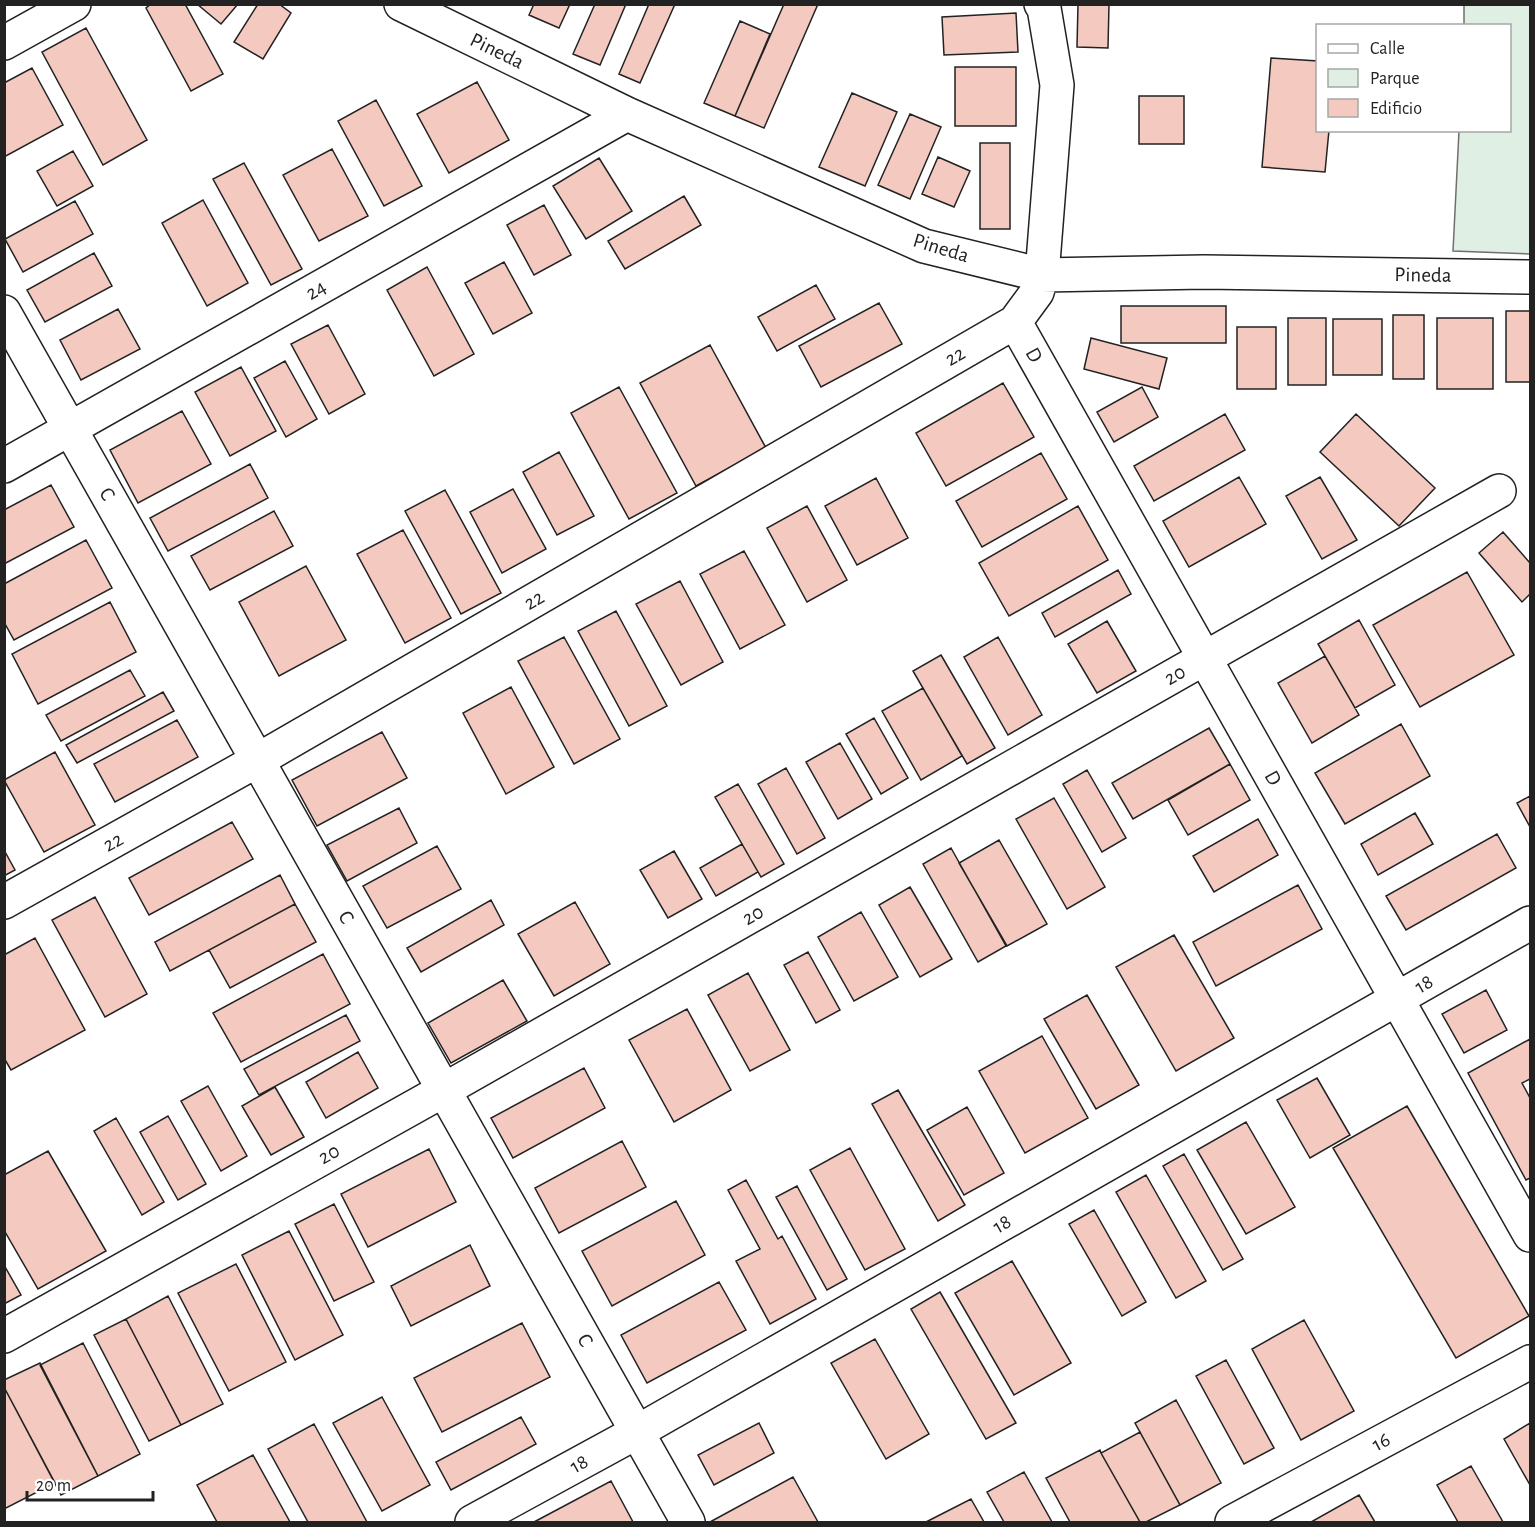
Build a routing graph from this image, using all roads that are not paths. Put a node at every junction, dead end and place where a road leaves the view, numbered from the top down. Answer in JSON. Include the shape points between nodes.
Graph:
{"nodes":[{"id":1,"x":74,"y":4,"type":"edge"},
{"id":2,"x":401,"y":4,"type":"edge"},
{"id":3,"x":1041,"y":4,"type":"edge"},
{"id":4,"x":4,"y":44,"type":"edge"},
{"id":5,"x":627,"y":114,"type":"junction"},
{"id":6,"x":1042,"y":275,"type":"junction"},
{"id":7,"x":1530,"y":277,"type":"edge"},
{"id":8,"x":4,"y":312,"type":"edge"},
{"id":9,"x":1015,"y":322,"type":"junction"},
{"id":10,"x":70,"y":429,"type":"junction"},
{"id":11,"x":4,"y":465,"type":"edge"},
{"id":12,"x":1499,"y":491,"type":"dead end"},
{"id":13,"x":1205,"y":658,"type":"junction"},
{"id":14,"x":258,"y":760,"type":"junction"},
{"id":15,"x":4,"y":902,"type":"edge"},
{"id":16,"x":1530,"y":924,"type":"edge"},
{"id":17,"x":1397,"y":999,"type":"junction"},
{"id":18,"x":444,"y":1090,"type":"junction"},
{"id":19,"x":1530,"y":1235,"type":"edge"},
{"id":20,"x":4,"y":1336,"type":"edge"},
{"id":21,"x":1530,"y":1362,"type":"edge"},
{"id":22,"x":637,"y":1432,"type":"junction"},
{"id":23,"x":472,"y":1522,"type":"edge"},
{"id":24,"x":688,"y":1522,"type":"edge"},
{"id":25,"x":1232,"y":1522,"type":"edge"}],
"edges":[{"from":1,"to":4,"type":"street"},
{"from":2,"to":5,"type":"street","name":"Pineda"},
{"from":3,"to":6,"type":"street","name":"22","via":[[1057,85]]},
{"from":5,"to":6,"type":"street","name":"Pineda","via":[[924,246]]},
{"from":5,"to":10,"type":"street","name":"24"},
{"from":6,"to":7,"type":"street","name":"Pineda","via":[[1204,272]]},
{"from":6,"to":9,"type":"street","name":"22","via":[[1037,292]]},
{"from":8,"to":10,"type":"street","name":"C"},
{"from":9,"to":13,"type":"street","name":"D"},
{"from":9,"to":14,"type":"street","name":"22"},
{"from":10,"to":11,"type":"street","name":"24"},
{"from":10,"to":14,"type":"street","name":"C"},
{"from":12,"to":13,"type":"street","name":"20"},
{"from":13,"to":17,"type":"street","name":"D"},
{"from":13,"to":18,"type":"street","name":"20"},
{"from":14,"to":15,"type":"street","name":"22"},
{"from":14,"to":18,"type":"street","name":"C"},
{"from":16,"to":17,"type":"street","name":"18"},
{"from":17,"to":19,"type":"street","name":"D"},
{"from":17,"to":22,"type":"street","name":"18"},
{"from":18,"to":20,"type":"street","name":"20"},
{"from":18,"to":22,"type":"street","name":"C"},
{"from":21,"to":25,"type":"street","name":"16"},
{"from":22,"to":23,"type":"street","name":"18"},
{"from":22,"to":24,"type":"street","name":"C"}]}
